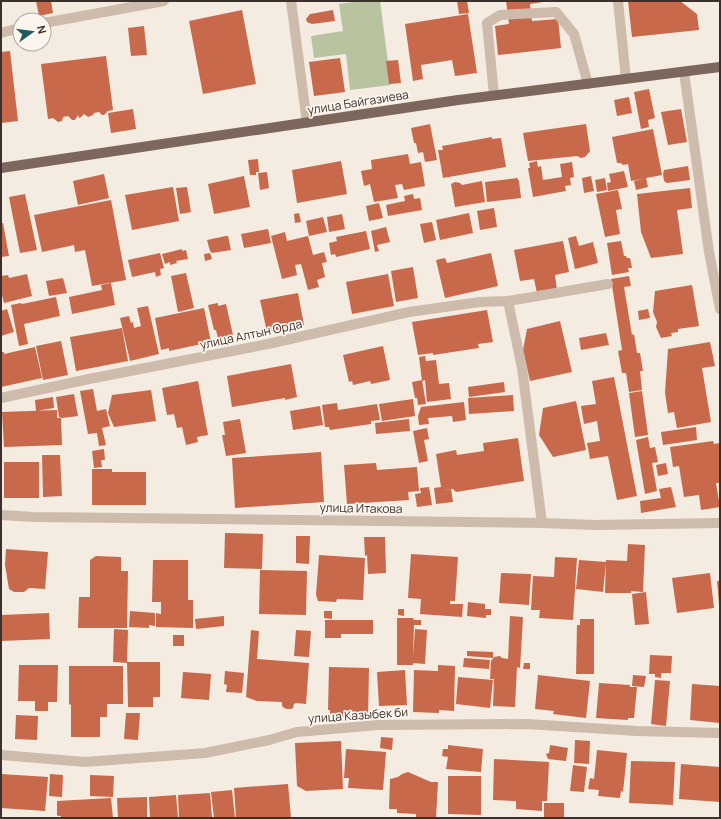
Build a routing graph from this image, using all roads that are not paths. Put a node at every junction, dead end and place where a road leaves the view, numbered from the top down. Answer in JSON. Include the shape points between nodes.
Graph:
{"nodes":[{"id":1,"x":164,"y":1,"type":"edge"},
{"id":2,"x":291,"y":1,"type":"edge"},
{"id":3,"x":618,"y":1,"type":"edge"},
{"id":4,"x":52,"y":22,"type":"edge"},
{"id":5,"x":12,"y":30,"type":"edge"},
{"id":6,"x":1,"y":33,"type":"edge"},
{"id":7,"x":720,"y":67,"type":"edge"},
{"id":8,"x":684,"y":72,"type":"junction"},
{"id":9,"x":626,"y":79,"type":"junction"},
{"id":10,"x":588,"y":84,"type":"junction"},
{"id":11,"x":494,"y":95,"type":"junction"},
{"id":12,"x":307,"y":122,"type":"junction"},
{"id":13,"x":1,"y":168,"type":"edge"},
{"id":14,"x":608,"y":284,"type":"dead end"},
{"id":15,"x":508,"y":301,"type":"junction"},
{"id":16,"x":720,"y":309,"type":"edge"},
{"id":17,"x":1,"y":398,"type":"edge"},
{"id":18,"x":1,"y":515,"type":"edge"},
{"id":19,"x":542,"y":523,"type":"junction"},
{"id":20,"x":720,"y":523,"type":"edge"},
{"id":21,"x":720,"y":733,"type":"edge"},
{"id":22,"x":1,"y":755,"type":"edge"}],
"edges":[{"from":1,"to":4,"type":"street"},
{"from":2,"to":12,"type":"street"},
{"from":3,"to":9,"type":"street"},
{"from":5,"to":6,"type":"street"},
{"from":7,"to":8,"type":"main road","name":"улица Байгазиева"},
{"from":8,"to":9,"type":"main road","name":"улица Байгазиева"},
{"from":8,"to":16,"type":"street","via":[[709,252]]},
{"from":9,"to":10,"type":"main road","name":"улица Байгазиева"},
{"from":10,"to":11,"type":"main road","name":"улица Байгазиева"},
{"from":10,"to":11,"type":"street","via":[[574,34],[556,12],[500,15],[487,23]]},
{"from":11,"to":12,"type":"main road","name":"улица Байгазиева"},
{"from":12,"to":13,"type":"main road","name":"улица Байгазиева"},
{"from":14,"to":15,"type":"street","name":"улица Алтын Орда"},
{"from":15,"to":17,"type":"street","name":"улица Алтын Орда","via":[[480,302],[409,312],[268,344]]},
{"from":15,"to":19,"type":"street","via":[[522,368]]},
{"from":18,"to":19,"type":"street","name":"улица Итакова"},
{"from":19,"to":20,"type":"street","name":"улица Итакова"},
{"from":21,"to":22,"type":"street","name":"улица Казыбек би","via":[[527,724],[378,724],[296,732],[198,754],[85,762]]}]}
